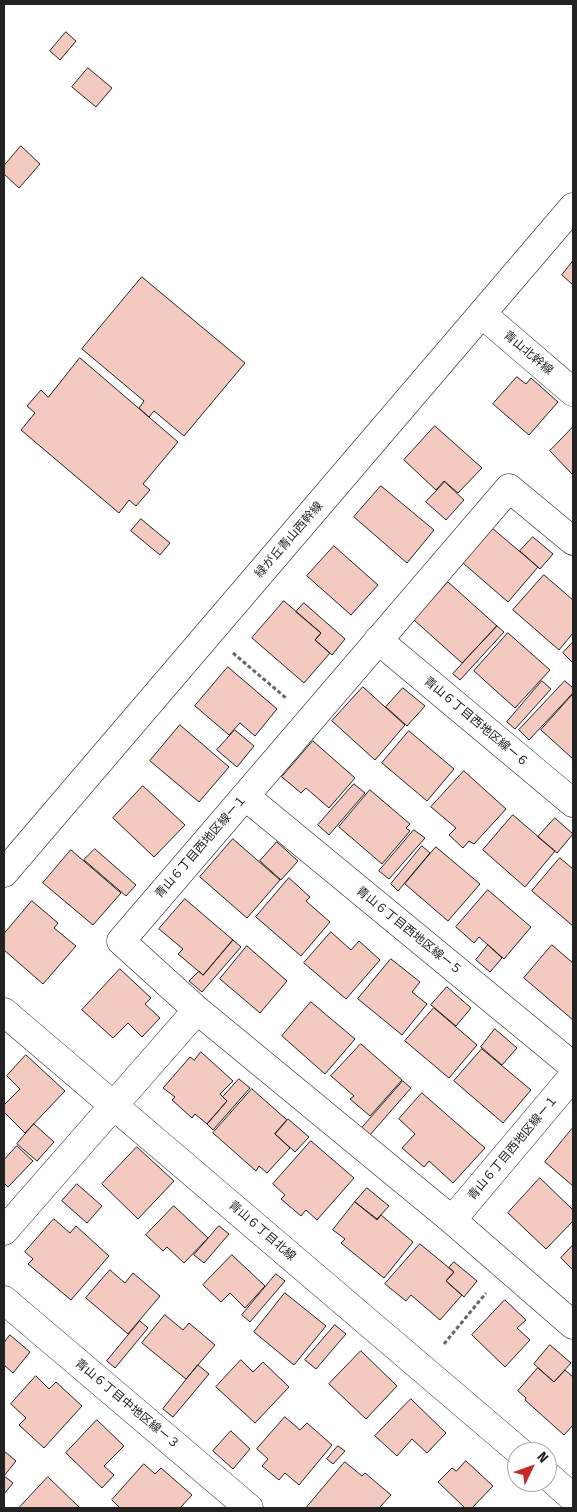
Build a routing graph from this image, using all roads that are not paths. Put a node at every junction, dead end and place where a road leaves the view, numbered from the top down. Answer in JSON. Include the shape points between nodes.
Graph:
{"nodes":[{"id":1,"x":573,"y":207,"type":"edge"},
{"id":2,"x":482,"y":314,"type":"junction"},
{"id":3,"x":573,"y":392,"type":"edge"},
{"id":4,"x":573,"y":541,"type":"edge"},
{"id":5,"x":378,"y":640,"type":"junction"},
{"id":6,"x":245,"y":796,"type":"junction"},
{"id":7,"x":573,"y":803,"type":"edge"},
{"id":8,"x":4,"y":873,"type":"edge"},
{"id":9,"x":197,"y":1010,"type":"junction"},
{"id":10,"x":4,"y":1012,"type":"edge"},
{"id":11,"x":573,"y":1066,"type":"edge"},
{"id":12,"x":573,"y":1076,"type":"edge"},
{"id":13,"x":114,"y":1104,"type":"junction"},
{"id":14,"x":452,"y":1220,"type":"junction"},
{"id":15,"x":4,"y":1231,"type":"edge"},
{"id":16,"x":4,"y":1300,"type":"edge"},
{"id":17,"x":573,"y":1326,"type":"edge"},
{"id":18,"x":508,"y":1442,"type":"edge"},
{"id":19,"x":557,"y":1484,"type":"edge"},
{"id":20,"x":573,"y":1498,"type":"edge"},
{"id":21,"x":249,"y":1508,"type":"edge"}],
"edges":[{"from":1,"to":2,"type":"street","name":"緑が丘青山西幹線"},
{"from":2,"to":3,"type":"street","name":"青山北幹線"},
{"from":2,"to":8,"type":"street","name":"緑が丘青山西幹線"},
{"from":4,"to":5,"type":"street","name":"青山６丁目西地区線ー１","via":[[509,488]]},
{"from":5,"to":6,"type":"street","name":"青山６丁目西地区線ー１"},
{"from":5,"to":7,"type":"street","name":"青山６丁目西地区線ー６"},
{"from":6,"to":9,"type":"street","name":"青山６丁目西地区線ー１","via":[[121,941]]},
{"from":6,"to":11,"type":"street","name":"青山６丁目西地区線ー５"},
{"from":9,"to":13,"type":"street"},
{"from":9,"to":14,"type":"street","name":"青山６丁目西地区線ー１"},
{"from":10,"to":13,"type":"street","name":"青山６丁目北線"},
{"from":12,"to":14,"type":"street","name":"青山６丁目西地区線ー１"},
{"from":13,"to":15,"type":"street"},
{"from":13,"to":18,"type":"street","name":"青山６丁目北線"},
{"from":14,"to":17,"type":"street","name":"青山６丁目西地区線ー１"},
{"from":16,"to":21,"type":"street","name":"青山６丁目中地区線ー３"},
{"from":19,"to":20,"type":"street"}]}
